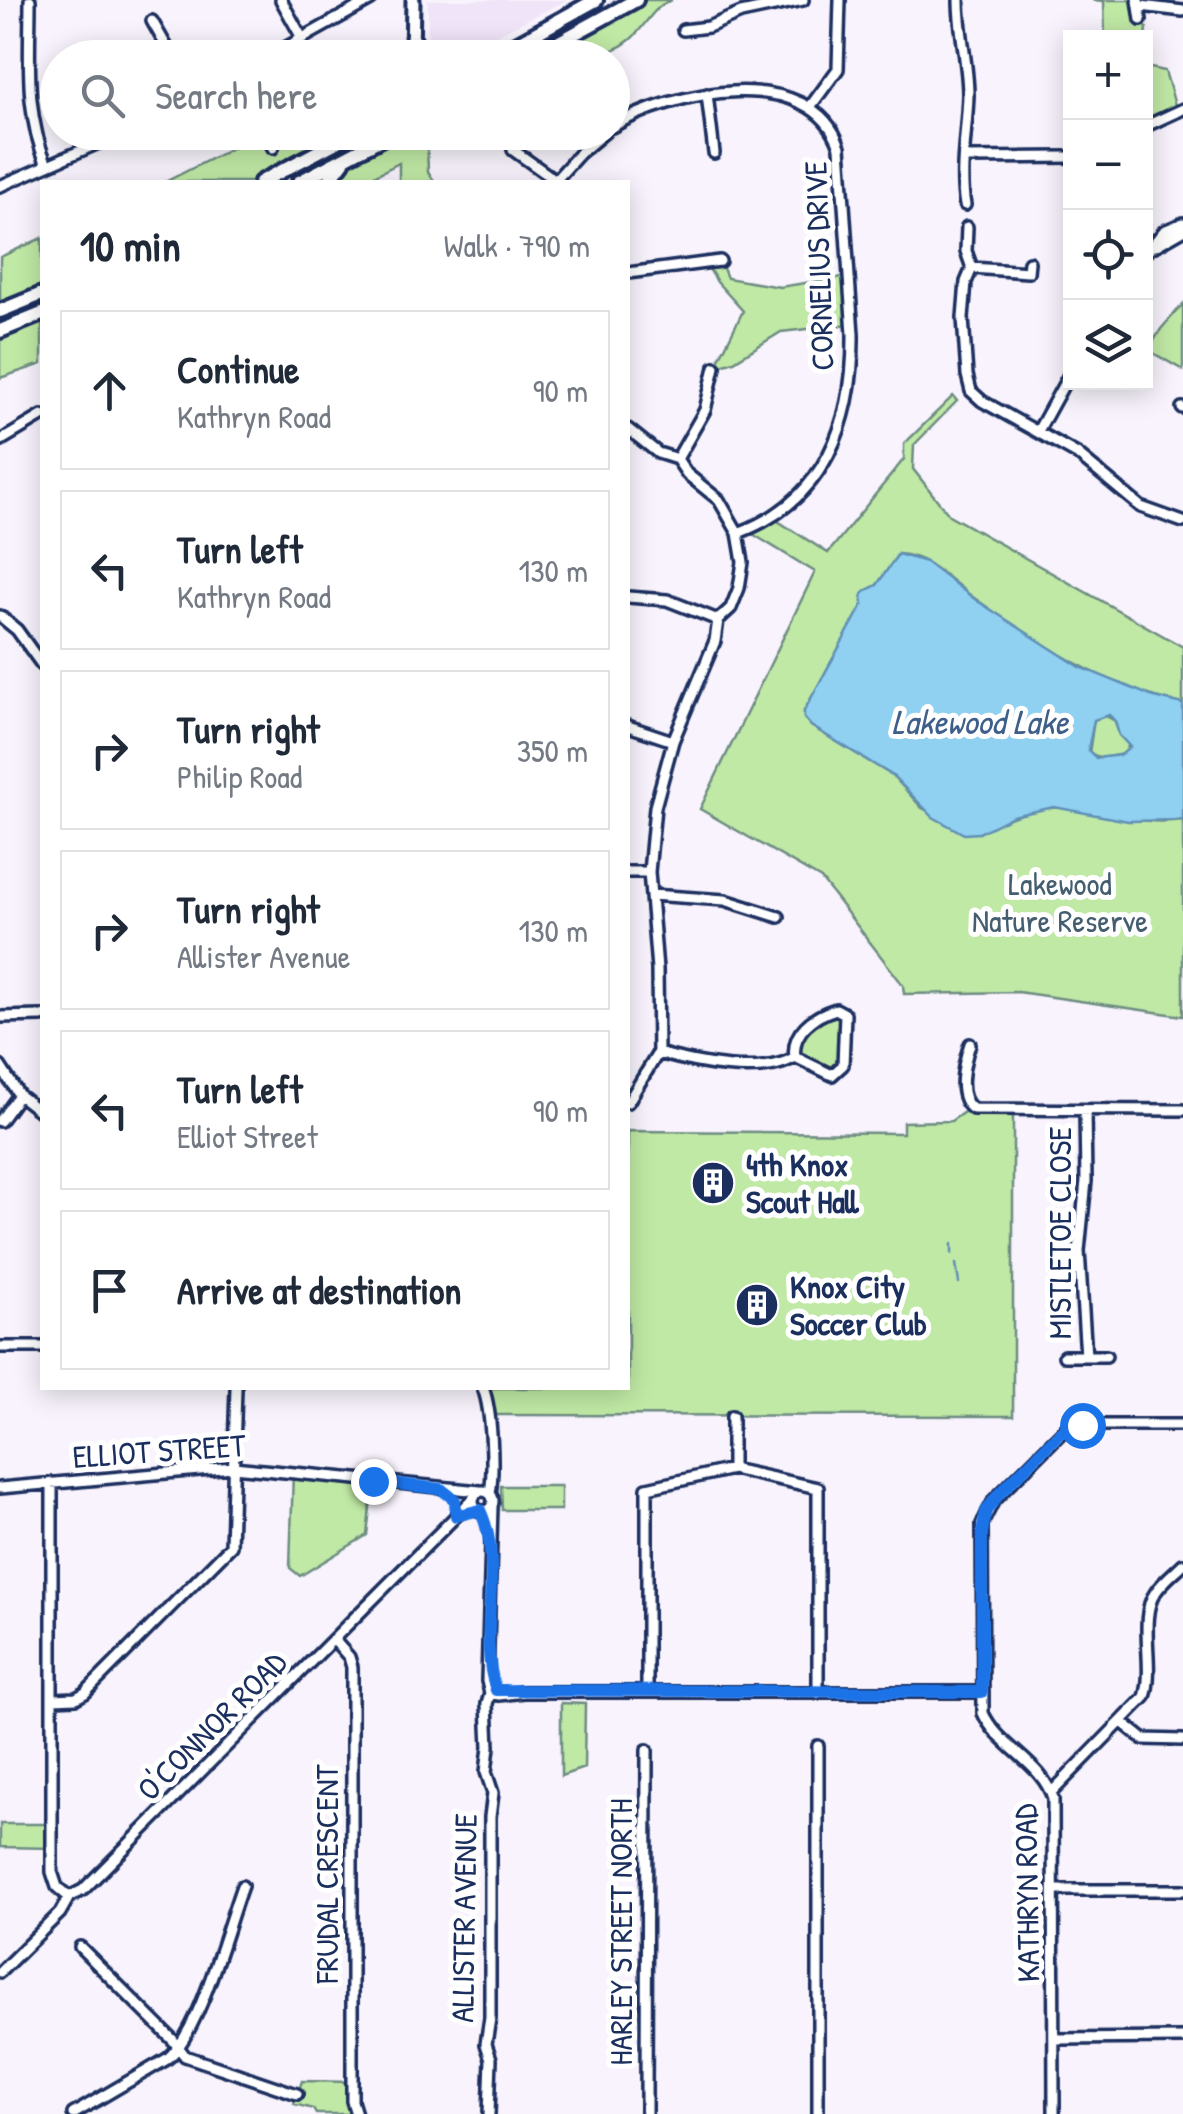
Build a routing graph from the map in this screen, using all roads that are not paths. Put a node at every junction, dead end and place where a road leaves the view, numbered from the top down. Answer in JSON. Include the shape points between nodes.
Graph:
{"nodes":[{"id":1,"x":30,"y":0,"type":"edge"},
{"id":2,"x":281,"y":0,"type":"edge"},
{"id":3,"x":371,"y":0,"type":"edge"},
{"id":4,"x":413,"y":0,"type":"edge"},
{"id":5,"x":596,"y":0,"type":"edge"},
{"id":6,"x":636,"y":0,"type":"edge"},
{"id":7,"x":803,"y":0,"type":"edge"},
{"id":8,"x":840,"y":0,"type":"edge"},
{"id":9,"x":959,"y":0,"type":"edge"},
{"id":10,"x":1140,"y":3,"type":"edge"},
{"id":11,"x":1183,"y":11,"type":"edge"},
{"id":12,"x":1141,"y":20,"type":"dead end"},
{"id":13,"x":152,"y":21,"type":"dead end"},
{"id":14,"x":683,"y":30,"type":"dead end"},
{"id":15,"x":302,"y":38,"type":"junction"},
{"id":16,"x":162,"y":40,"type":"edge"},
{"id":17,"x":298,"y":40,"type":"edge"},
{"id":18,"x":413,"y":40,"type":"edge"},
{"id":19,"x":524,"y":40,"type":"edge"},
{"id":20,"x":563,"y":40,"type":"edge"},
{"id":21,"x":707,"y":94,"type":"junction"},
{"id":22,"x":810,"y":107,"type":"junction"},
{"id":23,"x":1183,"y":109,"type":"edge"},
{"id":24,"x":630,"y":119,"type":"edge"},
{"id":25,"x":1153,"y":123,"type":"edge"},
{"id":26,"x":40,"y":148,"type":"edge"},
{"id":27,"x":41,"y":150,"type":"edge"},
{"id":28,"x":82,"y":150,"type":"edge"},
{"id":29,"x":322,"y":150,"type":"edge"},
{"id":30,"x":362,"y":150,"type":"edge"},
{"id":31,"x":512,"y":150,"type":"dead end"},
{"id":32,"x":584,"y":150,"type":"edge"},
{"id":33,"x":714,"y":153,"type":"dead end"},
{"id":34,"x":1063,"y":157,"type":"edge"},
{"id":35,"x":966,"y":158,"type":"junction"},
{"id":36,"x":344,"y":160,"type":"junction"},
{"id":37,"x":47,"y":165,"type":"junction"},
{"id":38,"x":291,"y":167,"type":"junction"},
{"id":39,"x":265,"y":180,"type":"edge"},
{"id":40,"x":298,"y":180,"type":"edge"},
{"id":41,"x":303,"y":180,"type":"edge"},
{"id":42,"x":329,"y":180,"type":"edge"},
{"id":43,"x":554,"y":180,"type":"edge"},
{"id":44,"x":556,"y":180,"type":"edge"},
{"id":45,"x":0,"y":186,"type":"edge"},
{"id":46,"x":964,"y":205,"type":"dead end"},
{"id":47,"x":1183,"y":222,"type":"edge"},
{"id":48,"x":968,"y":228,"type":"dead end"},
{"id":49,"x":1183,"y":230,"type":"edge"},
{"id":50,"x":1153,"y":244,"type":"edge"},
{"id":51,"x":1153,"y":247,"type":"edge"},
{"id":52,"x":720,"y":262,"type":"dead end"},
{"id":53,"x":972,"y":268,"type":"junction"},
{"id":54,"x":1032,"y":270,"type":"dead end"},
{"id":55,"x":630,"y":272,"type":"edge"},
{"id":56,"x":40,"y":295,"type":"edge"},
{"id":57,"x":0,"y":310,"type":"edge"},
{"id":58,"x":40,"y":315,"type":"edge"},
{"id":59,"x":0,"y":331,"type":"edge"},
{"id":60,"x":715,"y":367,"type":"dead end"},
{"id":61,"x":1063,"y":386,"type":"edge"},
{"id":62,"x":40,"y":417,"type":"edge"},
{"id":63,"x":630,"y":431,"type":"edge"},
{"id":64,"x":1038,"y":431,"type":"junction"},
{"id":65,"x":0,"y":441,"type":"edge"},
{"id":66,"x":676,"y":459,"type":"junction"},
{"id":67,"x":1183,"y":522,"type":"edge"},
{"id":68,"x":738,"y":532,"type":"junction"},
{"id":69,"x":630,"y":597,"type":"edge"},
{"id":70,"x":0,"y":616,"type":"edge"},
{"id":71,"x":718,"y":620,"type":"junction"},
{"id":72,"x":40,"y":662,"type":"edge"},
{"id":73,"x":630,"y":727,"type":"edge"},
{"id":74,"x":674,"y":742,"type":"junction"},
{"id":75,"x":630,"y":872,"type":"edge"},
{"id":76,"x":649,"y":872,"type":"junction"},
{"id":77,"x":651,"y":895,"type":"junction"},
{"id":78,"x":778,"y":917,"type":"dead end"},
{"id":79,"x":0,"y":1016,"type":"edge"},
{"id":80,"x":40,"y":1016,"type":"edge"},
{"id":81,"x":970,"y":1044,"type":"dead end"},
{"id":82,"x":658,"y":1053,"type":"junction"},
{"id":83,"x":795,"y":1057,"type":"junction"},
{"id":84,"x":0,"y":1066,"type":"edge"},
{"id":85,"x":19,"y":1096,"type":"junction"},
{"id":86,"x":630,"y":1099,"type":"edge"},
{"id":87,"x":1085,"y":1110,"type":"junction"},
{"id":88,"x":1183,"y":1110,"type":"edge"},
{"id":89,"x":40,"y":1112,"type":"edge"},
{"id":90,"x":0,"y":1121,"type":"edge"},
{"id":91,"x":0,"y":1347,"type":"edge"},
{"id":92,"x":40,"y":1347,"type":"edge"},
{"id":93,"x":1064,"y":1356,"type":"dead end"},
{"id":94,"x":1086,"y":1356,"type":"junction"},
{"id":95,"x":1106,"y":1356,"type":"dead end"},
{"id":96,"x":236,"y":1390,"type":"edge"},
{"id":97,"x":484,"y":1390,"type":"edge"},
{"id":98,"x":732,"y":1416,"type":"dead end"},
{"id":99,"x":1183,"y":1425,"type":"edge"},
{"id":100,"x":234,"y":1467,"type":"junction"},
{"id":101,"x":732,"y":1469,"type":"junction"},
{"id":102,"x":52,"y":1483,"type":"junction"},
{"id":103,"x":0,"y":1488,"type":"edge"},
{"id":104,"x":441,"y":1489,"type":"junction"},
{"id":105,"x":482,"y":1500,"type":"junction"},
{"id":106,"x":458,"y":1514,"type":"junction"},
{"id":107,"x":1183,"y":1564,"type":"edge"},
{"id":108,"x":334,"y":1640,"type":"junction"},
{"id":109,"x":646,"y":1692,"type":"junction"},
{"id":110,"x":982,"y":1692,"type":"junction"},
{"id":111,"x":494,"y":1693,"type":"junction"},
{"id":112,"x":818,"y":1693,"type":"junction"},
{"id":113,"x":53,"y":1699,"type":"junction"},
{"id":114,"x":1122,"y":1722,"type":"junction"},
{"id":115,"x":1183,"y":1740,"type":"edge"},
{"id":116,"x":818,"y":1746,"type":"dead end"},
{"id":117,"x":647,"y":1750,"type":"dead end"},
{"id":118,"x":1052,"y":1792,"type":"junction"},
{"id":119,"x":242,"y":1886,"type":"dead end"},
{"id":120,"x":1054,"y":1890,"type":"junction"},
{"id":121,"x":1183,"y":1890,"type":"edge"},
{"id":122,"x":69,"y":1897,"type":"junction"},
{"id":123,"x":80,"y":1947,"type":"dead end"},
{"id":124,"x":0,"y":1972,"type":"edge"},
{"id":125,"x":1183,"y":2038,"type":"edge"},
{"id":126,"x":1054,"y":2039,"type":"junction"},
{"id":127,"x":178,"y":2048,"type":"junction"},
{"id":128,"x":297,"y":2094,"type":"dead end"},
{"id":129,"x":73,"y":2114,"type":"edge"},
{"id":130,"x":356,"y":2114,"type":"edge"},
{"id":131,"x":489,"y":2114,"type":"edge"},
{"id":132,"x":646,"y":2114,"type":"edge"},
{"id":133,"x":818,"y":2114,"type":"edge"},
{"id":134,"x":1054,"y":2114,"type":"edge"}],
"edges":[{"from":1,"to":26,"type":"street","via":[[30,114]]},
{"from":2,"to":15,"type":"street"},
{"from":3,"to":15,"type":"street"},
{"from":4,"to":18,"type":"main road"},
{"from":5,"to":19,"type":"main road"},
{"from":6,"to":20,"type":"main road"},
{"from":7,"to":14,"type":"street"},
{"from":8,"to":22,"type":"street","via":[[838,70]]},
{"from":9,"to":35,"type":"street"},
{"from":10,"to":11,"type":"street"},
{"from":10,"to":12,"type":"street"},
{"from":13,"to":16,"type":"street"},
{"from":15,"to":17,"type":"street"},
{"from":21,"to":22,"type":"street","via":[[753,93]]},
{"from":21,"to":24,"type":"street"},
{"from":21,"to":33,"type":"street"},
{"from":22,"to":68,"type":"street","name":"CORNELIUS DRIVE","via":[[830,127],[842,156],[853,334],[848,392],[813,481],[781,513]]},
{"from":23,"to":25,"type":"street"},
{"from":27,"to":37,"type":"street"},
{"from":28,"to":37,"type":"street"},
{"from":29,"to":38,"type":"main road"},
{"from":30,"to":36,"type":"main road"},
{"from":31,"to":43,"type":"street"},
{"from":32,"to":44,"type":"street"},
{"from":34,"to":35,"type":"street"},
{"from":35,"to":46,"type":"street"},
{"from":36,"to":41,"type":"main road"},
{"from":36,"to":42,"type":"main road"},
{"from":37,"to":45,"type":"street"},
{"from":38,"to":39,"type":"main road"},
{"from":38,"to":40,"type":"street"},
{"from":47,"to":50,"type":"street"},
{"from":48,"to":53,"type":"street"},
{"from":49,"to":51,"type":"street"},
{"from":52,"to":55,"type":"street"},
{"from":53,"to":54,"type":"street"},
{"from":53,"to":64,"type":"street","via":[[963,318],[969,388]]},
{"from":56,"to":57,"type":"main road"},
{"from":58,"to":59,"type":"main road"},
{"from":60,"to":66,"type":"street","via":[[704,410]]},
{"from":61,"to":64,"type":"street"},
{"from":62,"to":65,"type":"street"},
{"from":63,"to":66,"type":"street"},
{"from":64,"to":67,"type":"street","via":[[1092,464],[1142,507]]},
{"from":66,"to":68,"type":"street","via":[[719,500]]},
{"from":68,"to":71,"type":"street","via":[[742,576],[731,608]]},
{"from":69,"to":71,"type":"street","via":[[667,600]]},
{"from":70,"to":72,"type":"street"},
{"from":71,"to":74,"type":"street"},
{"from":73,"to":74,"type":"street"},
{"from":74,"to":76,"type":"street","via":[[655,807]]},
{"from":75,"to":76,"type":"street"},
{"from":76,"to":77,"type":"street"},
{"from":77,"to":78,"type":"street","via":[[712,898]]},
{"from":77,"to":82,"type":"street"},
{"from":79,"to":80,"type":"street"},
{"from":81,"to":87,"type":"street","via":[[964,1098],[970,1108]]},
{"from":82,"to":83,"type":"street","via":[[730,1066],[774,1066]]},
{"from":82,"to":86,"type":"street"},
{"from":83,"to":83,"type":"street","via":[[798,1032],[829,1010],[843,1012],[839,1072],[828,1074]]},
{"from":84,"to":85,"type":"street"},
{"from":85,"to":89,"type":"street"},
{"from":85,"to":90,"type":"street"},
{"from":87,"to":88,"type":"street"},
{"from":87,"to":94,"type":"street","name":"MISTLETOE CLOSE","via":[[1079,1251]]},
{"from":91,"to":92,"type":"street"},
{"from":93,"to":94,"type":"street","name":"MISTLETOE CLOSE"},
{"from":94,"to":95,"type":"street","name":"MISTLETOE CLOSE"},
{"from":96,"to":100,"type":"street"},
{"from":97,"to":105,"type":"street","via":[[490,1457]]},
{"from":98,"to":101,"type":"street"},
{"from":99,"to":110,"type":"street","name":"KATHRYN ROAD","via":[[1071,1427],[990,1505],[982,1524]]},
{"from":100,"to":102,"type":"street","name":"ELLIOT STREET"},
{"from":100,"to":104,"type":"street","name":"ELLIOT STREET"},
{"from":100,"to":113,"type":"street","via":[[229,1549],[86,1693]]},
{"from":101,"to":109,"type":"street","via":[[647,1488]]},
{"from":101,"to":112,"type":"street","via":[[818,1488]]},
{"from":102,"to":103,"type":"street","name":"ELLIOT STREET"},
{"from":102,"to":113,"type":"street"},
{"from":104,"to":105,"type":"street","name":"ELLIOT STREET"},
{"from":104,"to":106,"type":"street","via":[[455,1500]]},
{"from":105,"to":106,"type":"street"},
{"from":105,"to":111,"type":"street","name":"ALLISTER AVENUE","via":[[490,1536],[487,1681]]},
{"from":106,"to":108,"type":"street","name":"O'CONNOR ROAD"},
{"from":107,"to":114,"type":"street","via":[[1152,1598],[1148,1688]]},
{"from":108,"to":122,"type":"street","name":"O'CONNOR ROAD"},
{"from":108,"to":130,"type":"street","name":"FRUDAL CRESCENT","via":[[352,1668]]},
{"from":109,"to":111,"type":"street"},
{"from":109,"to":112,"type":"street"},
{"from":110,"to":112,"type":"street"},
{"from":110,"to":118,"type":"street","name":"KATHRYN ROAD","via":[[988,1723]]},
{"from":111,"to":131,"type":"street","name":"ALLISTER AVENUE","via":[[487,1704],[486,1772],[493,1793]]},
{"from":113,"to":122,"type":"street","via":[[53,1877]]},
{"from":114,"to":115,"type":"street","via":[[1143,1739]]},
{"from":114,"to":118,"type":"street"},
{"from":116,"to":133,"type":"street"},
{"from":117,"to":132,"type":"street","name":"HARLEY STREET NORTH"},
{"from":118,"to":120,"type":"street","name":"KATHRYN ROAD"},
{"from":119,"to":127,"type":"street"},
{"from":120,"to":121,"type":"street"},
{"from":120,"to":126,"type":"street","name":"KATHRYN ROAD"},
{"from":122,"to":124,"type":"street","name":"O'CONNOR ROAD"},
{"from":123,"to":127,"type":"street"},
{"from":125,"to":126,"type":"street"},
{"from":126,"to":134,"type":"street","name":"KATHRYN ROAD"},
{"from":127,"to":128,"type":"street","via":[[192,2059]]},
{"from":127,"to":129,"type":"street"}]}
